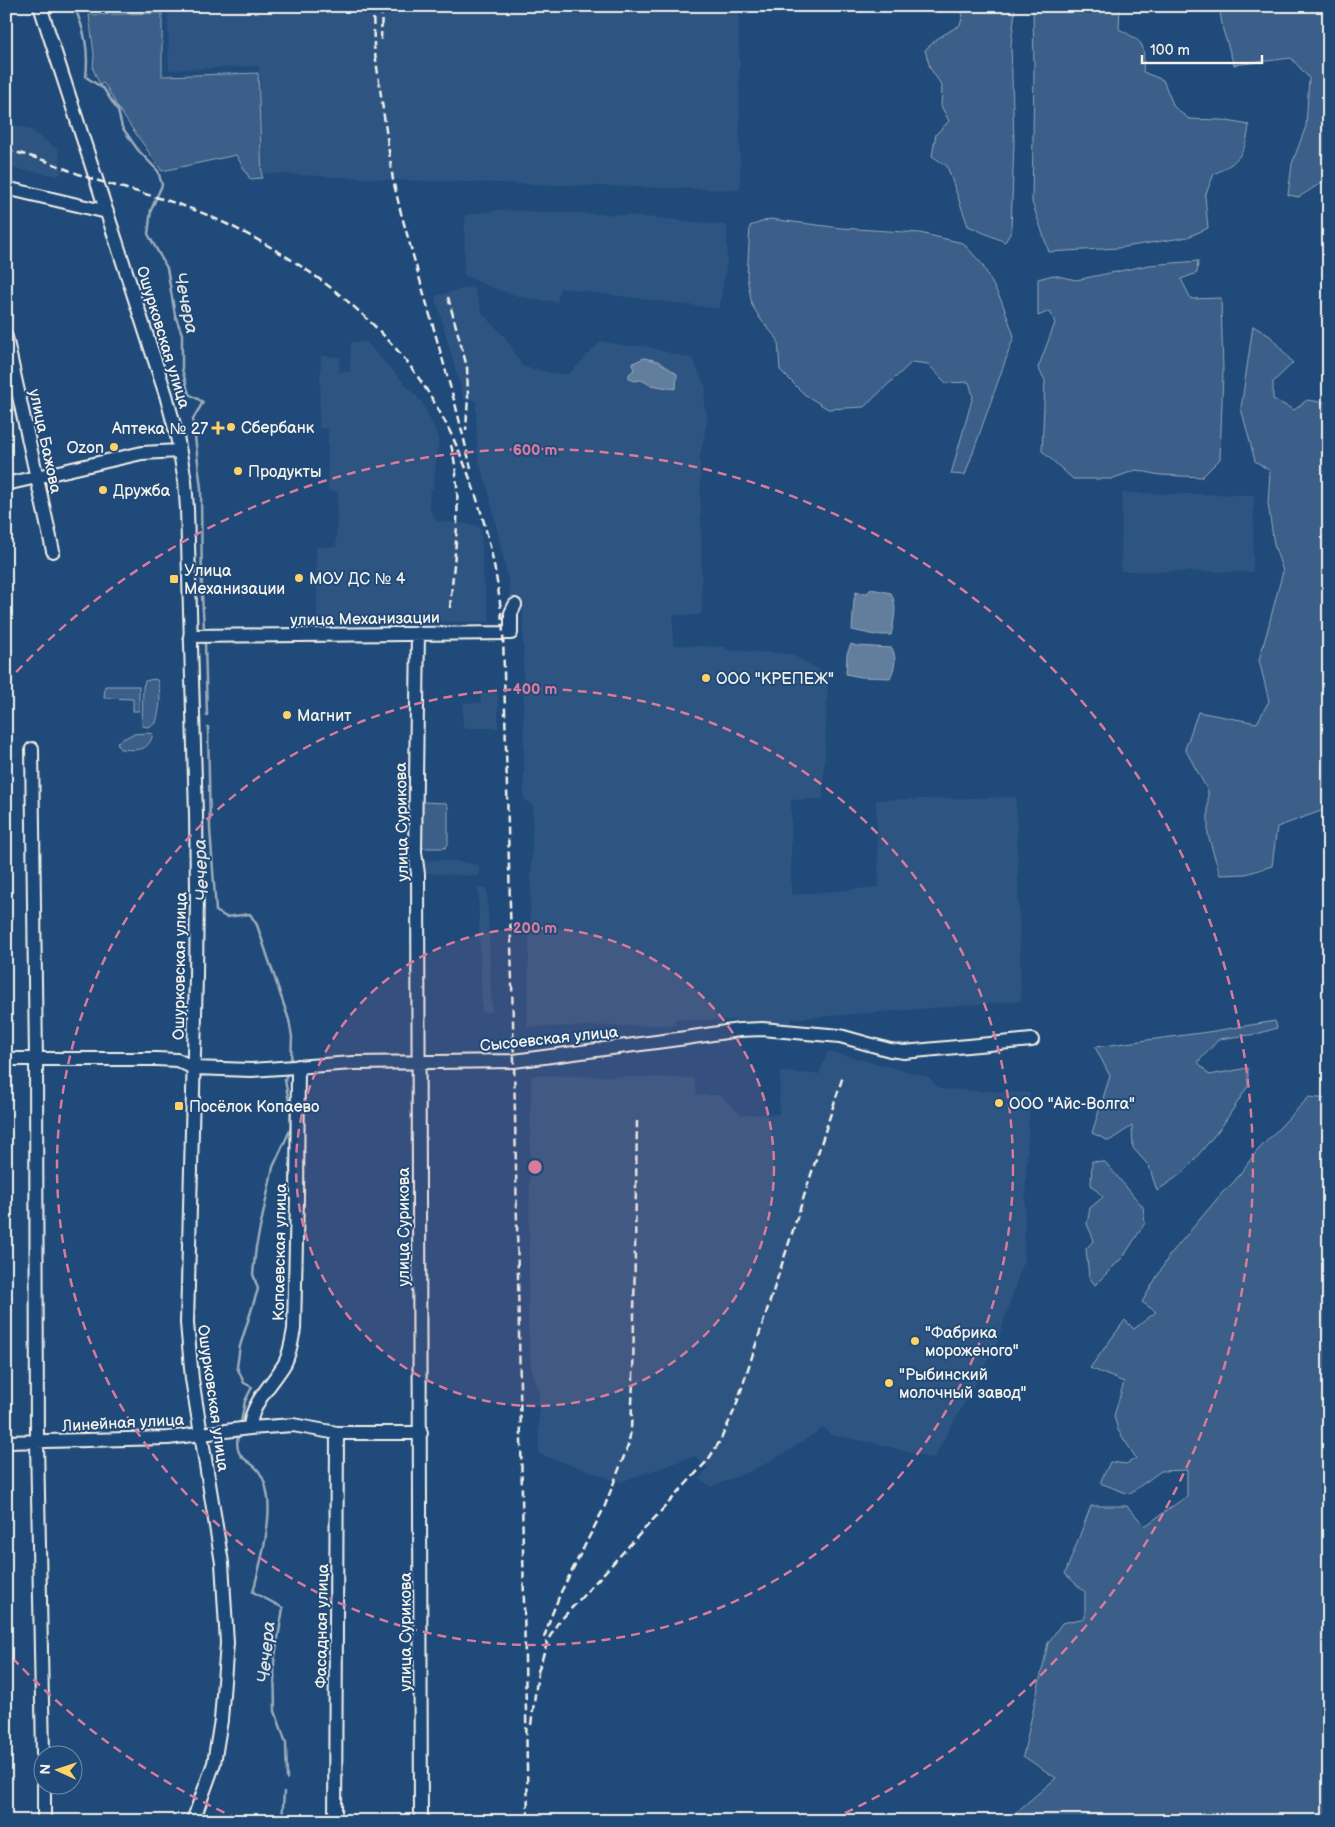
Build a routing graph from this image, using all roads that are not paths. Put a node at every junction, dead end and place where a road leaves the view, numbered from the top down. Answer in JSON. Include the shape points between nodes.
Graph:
{"nodes":[{"id":1,"x":40,"y":6,"type":"edge"},
{"id":2,"x":6,"y":188,"type":"edge"},
{"id":3,"x":107,"y":212,"type":"junction"},
{"id":4,"x":6,"y":337,"type":"edge"},
{"id":5,"x":179,"y":451,"type":"junction"},
{"id":6,"x":37,"y":477,"type":"junction"},
{"id":7,"x":6,"y":484,"type":"edge"},
{"id":8,"x":53,"y":551,"type":"dead end"},
{"id":9,"x":515,"y":605,"type":"dead end"},
{"id":10,"x":418,"y":633,"type":"junction"},
{"id":11,"x":190,"y":636,"type":"junction"},
{"id":12,"x":32,"y":749,"type":"dead end"},
{"id":13,"x":1032,"y":1040,"type":"dead end"},
{"id":14,"x":6,"y":1058,"type":"edge"},
{"id":15,"x":36,"y":1058,"type":"junction"},
{"id":16,"x":418,"y":1062,"type":"junction"},
{"id":17,"x":298,"y":1066,"type":"junction"},
{"id":18,"x":194,"y":1068,"type":"junction"},
{"id":19,"x":250,"y":1428,"type":"junction"},
{"id":20,"x":337,"y":1432,"type":"junction"},
{"id":21,"x":421,"y":1433,"type":"junction"},
{"id":22,"x":202,"y":1434,"type":"junction"},
{"id":23,"x":6,"y":1442,"type":"edge"},
{"id":24,"x":37,"y":1442,"type":"junction"},
{"id":25,"x":43,"y":1744,"type":"edge"},
{"id":26,"x":44,"y":1794,"type":"edge"},
{"id":27,"x":44,"y":1821,"type":"edge"},
{"id":28,"x":193,"y":1821,"type":"edge"},
{"id":29,"x":335,"y":1821,"type":"edge"},
{"id":30,"x":421,"y":1821,"type":"edge"}],
"edges":[{"from":1,"to":3,"type":"street","name":"Ошурковская улица"},
{"from":2,"to":3,"type":"street"},
{"from":3,"to":5,"type":"street","name":"Ошурковская улица","via":[[166,395]]},
{"from":4,"to":6,"type":"street","name":"улица Бажова"},
{"from":5,"to":6,"type":"street","via":[[142,453]]},
{"from":5,"to":11,"type":"street","name":"Ошурковская улица","via":[[186,509]]},
{"from":6,"to":7,"type":"street"},
{"from":6,"to":8,"type":"street","name":"улица Бажова"},
{"from":9,"to":10,"type":"street","name":"улица Механизации","via":[[511,613],[512,633]]},
{"from":10,"to":11,"type":"street","name":"улица Механизации"},
{"from":10,"to":16,"type":"street","name":"улица Сурикова","via":[[415,852],[418,874]]},
{"from":11,"to":18,"type":"street","name":"Ошурковская улица","via":[[197,888]]},
{"from":12,"to":15,"type":"street"},
{"from":13,"to":16,"type":"street","name":"Сысоевская улица","via":[[904,1052],[840,1036],[762,1028],[536,1059]]},
{"from":14,"to":15,"type":"street","name":"Сысоевская улица"},
{"from":15,"to":18,"type":"street","name":"Сысоевская улица","via":[[177,1060]]},
{"from":15,"to":24,"type":"street"},
{"from":16,"to":17,"type":"street","name":"Сысоевская улица"},
{"from":16,"to":21,"type":"street","name":"улица Сурикова"},
{"from":17,"to":18,"type":"street","name":"Сысоевская улица","via":[[251,1070]]},
{"from":17,"to":19,"type":"street","name":"Копаевская улица","via":[[294,1329],[285,1362],[255,1408]]},
{"from":18,"to":22,"type":"street","name":"Ошурковская улица","via":[[186,1323]]},
{"from":19,"to":20,"type":"street","name":"Линейная улица","via":[[293,1425]]},
{"from":19,"to":22,"type":"street","name":"Линейная улица"},
{"from":20,"to":21,"type":"street","name":"Линейная улица"},
{"from":20,"to":29,"type":"street","name":"Фасадная улица"},
{"from":21,"to":30,"type":"street","name":"улица Сурикова"},
{"from":22,"to":24,"type":"street","name":"Линейная улица"},
{"from":22,"to":28,"type":"street","name":"Ошурковская улица","via":[[222,1563],[227,1643],[214,1763]]},
{"from":23,"to":24,"type":"street","name":"Линейная улица"},
{"from":24,"to":25,"type":"street"},
{"from":26,"to":27,"type":"street"}]}
